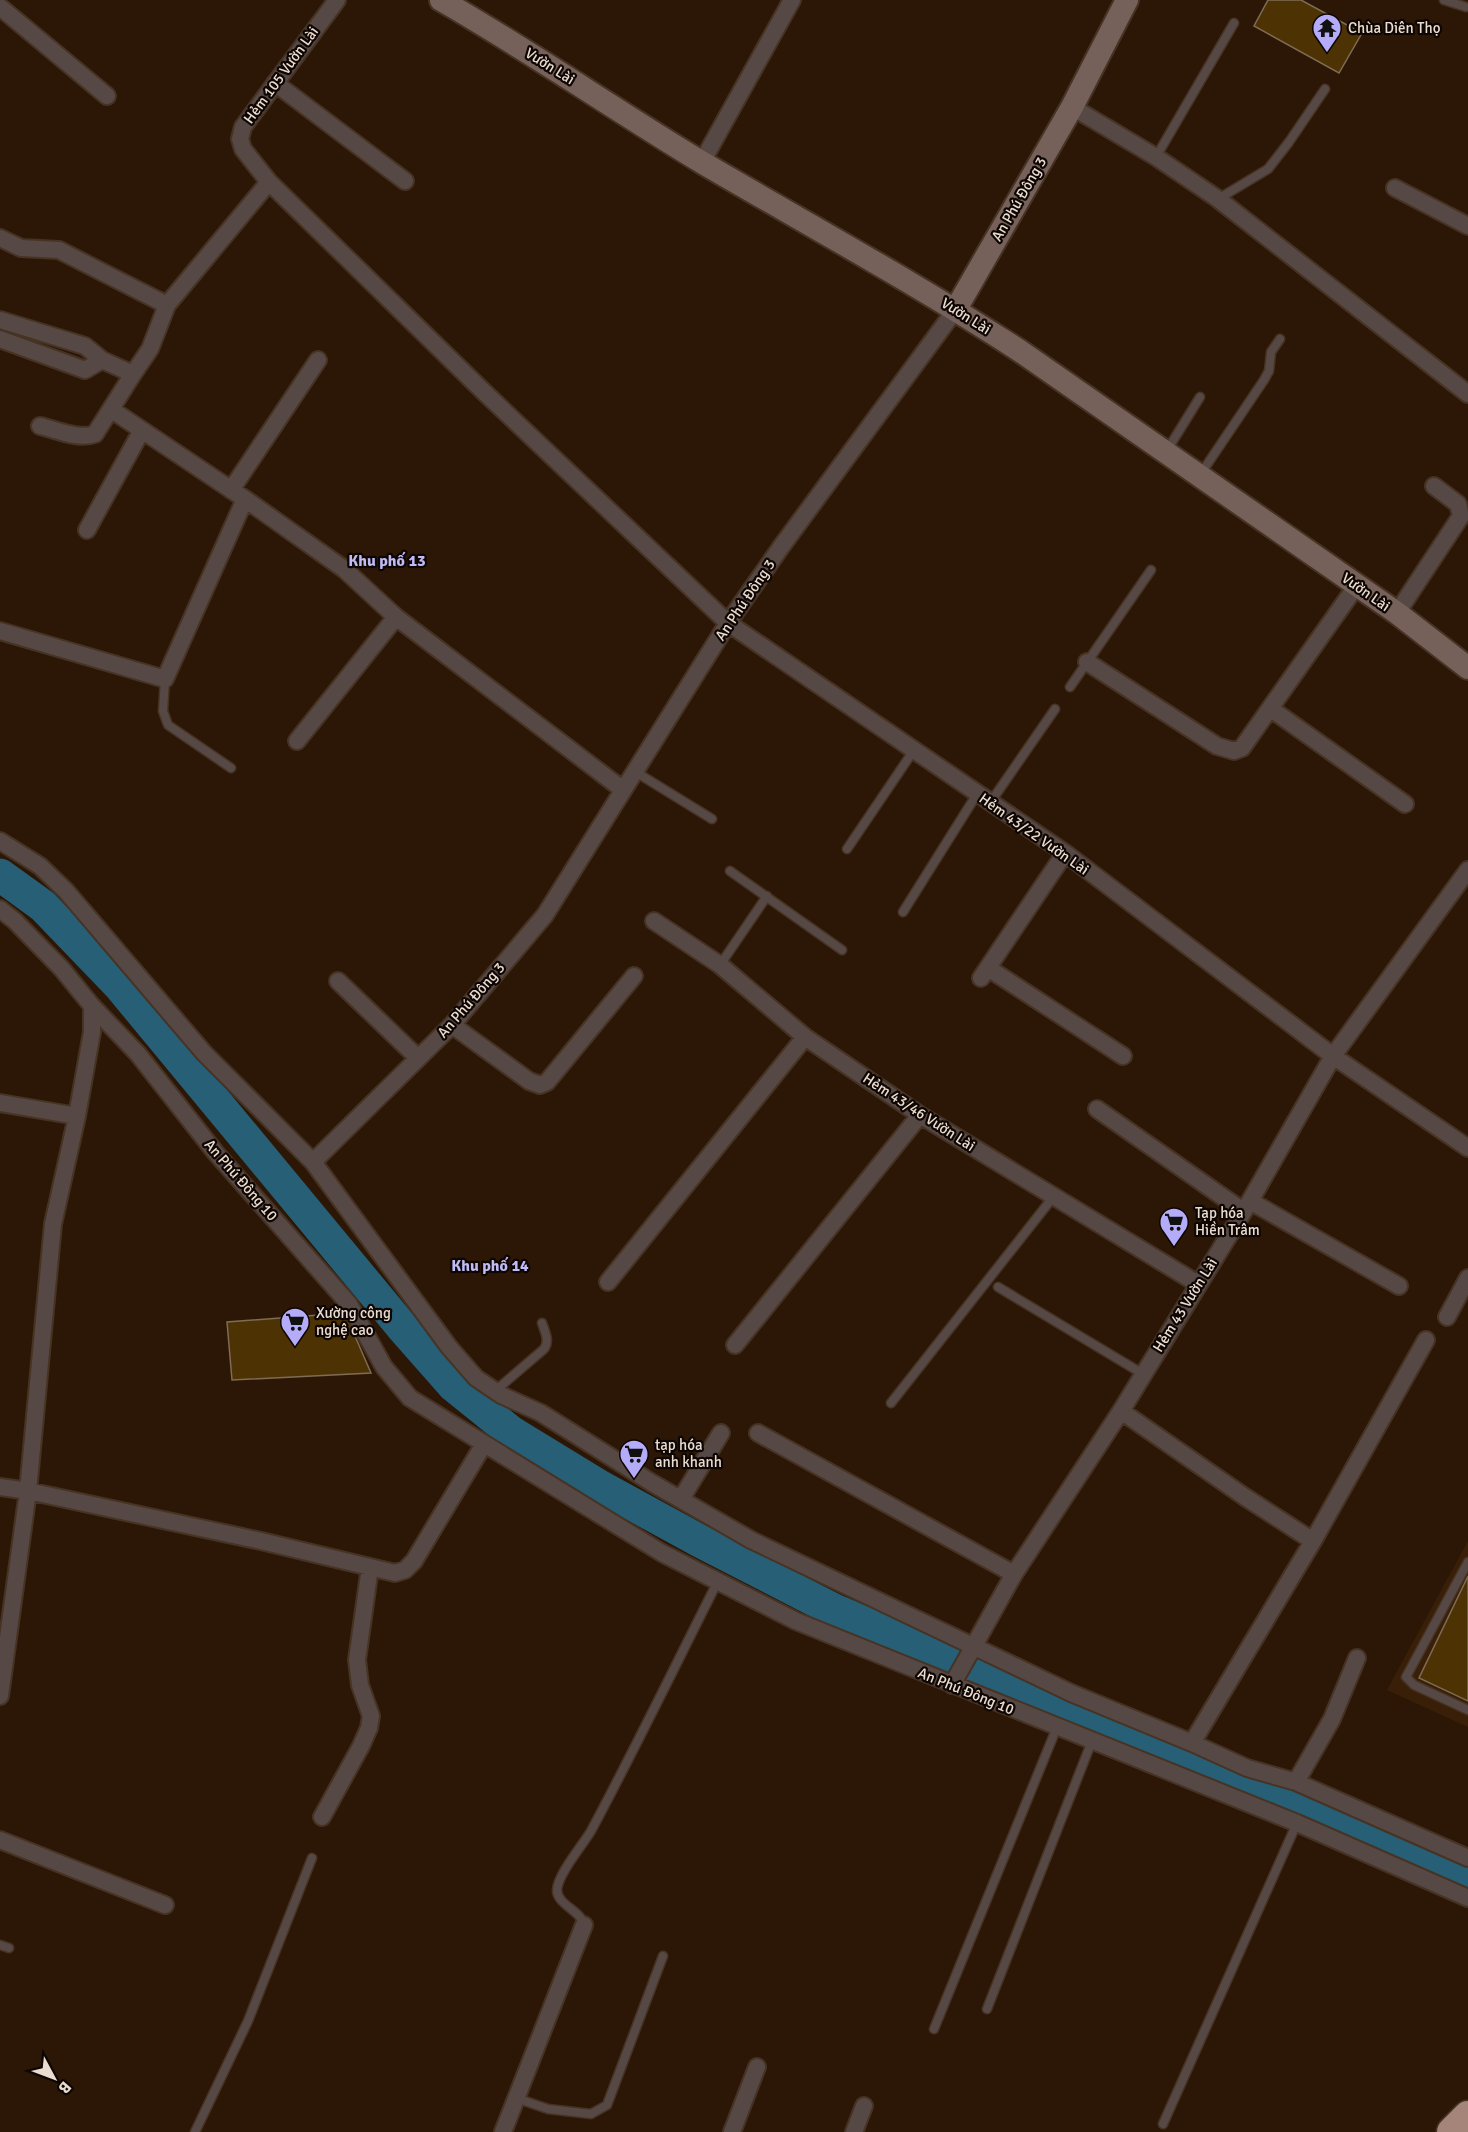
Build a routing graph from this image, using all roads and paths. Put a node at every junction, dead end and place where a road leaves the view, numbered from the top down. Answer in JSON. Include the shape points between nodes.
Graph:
{"nodes":[{"id":1,"x":337,"y":0,"type":"edge"},
{"id":2,"x":441,"y":0,"type":"edge"},
{"id":3,"x":792,"y":0,"type":"edge"},
{"id":4,"x":1127,"y":0,"type":"edge"},
{"id":5,"x":1444,"y":0,"type":"edge"},
{"id":6,"x":1466,"y":7,"type":"dead end"},
{"id":7,"x":0,"y":8,"type":"edge"},
{"id":8,"x":1234,"y":23,"type":"dead end"},
{"id":9,"x":275,"y":83,"type":"junction"},
{"id":10,"x":1325,"y":89,"type":"dead end"},
{"id":11,"x":107,"y":96,"type":"dead end"},
{"id":12,"x":1072,"y":107,"type":"junction"},
{"id":13,"x":1156,"y":157,"type":"junction"},
{"id":14,"x":702,"y":162,"type":"junction"},
{"id":15,"x":405,"y":181,"type":"dead end"},
{"id":16,"x":269,"y":182,"type":"junction"},
{"id":17,"x":1395,"y":188,"type":"dead end"},
{"id":18,"x":1218,"y":199,"type":"junction"},
{"id":19,"x":1468,"y":226,"type":"edge"},
{"id":20,"x":0,"y":238,"type":"edge"},
{"id":21,"x":167,"y":305,"type":"junction"},
{"id":22,"x":956,"y":309,"type":"junction"},
{"id":23,"x":0,"y":320,"type":"edge"},
{"id":24,"x":0,"y":339,"type":"edge"},
{"id":25,"x":1280,"y":339,"type":"dead end"},
{"id":26,"x":102,"y":360,"type":"junction"},
{"id":27,"x":318,"y":360,"type":"dead end"},
{"id":28,"x":133,"y":374,"type":"junction"},
{"id":29,"x":1468,"y":394,"type":"edge"},
{"id":30,"x":1200,"y":397,"type":"dead end"},
{"id":31,"x":112,"y":410,"type":"junction"},
{"id":32,"x":40,"y":426,"type":"dead end"},
{"id":33,"x":142,"y":430,"type":"junction"},
{"id":34,"x":1166,"y":452,"type":"junction"},
{"id":35,"x":1200,"y":476,"type":"junction"},
{"id":36,"x":1434,"y":486,"type":"dead end"},
{"id":37,"x":238,"y":494,"type":"junction"},
{"id":38,"x":87,"y":530,"type":"dead end"},
{"id":39,"x":1151,"y":570,"type":"dead end"},
{"id":40,"x":1357,"y":585,"type":"junction"},
{"id":41,"x":1397,"y":613,"type":"junction"},
{"id":42,"x":396,"y":617,"type":"junction"},
{"id":43,"x":728,"y":623,"type":"junction"},
{"id":44,"x":0,"y":631,"type":"edge"},
{"id":45,"x":1087,"y":663,"type":"junction"},
{"id":46,"x":1468,"y":668,"type":"edge"},
{"id":47,"x":165,"y":679,"type":"junction"},
{"id":48,"x":1070,"y":687,"type":"dead end"},
{"id":49,"x":1055,"y":709,"type":"dead end"},
{"id":50,"x":1271,"y":709,"type":"junction"},
{"id":51,"x":297,"y":741,"type":"dead end"},
{"id":52,"x":914,"y":750,"type":"junction"},
{"id":53,"x":231,"y":768,"type":"dead end"},
{"id":54,"x":633,"y":771,"type":"junction"},
{"id":55,"x":622,"y":789,"type":"junction"},
{"id":56,"x":984,"y":799,"type":"junction"},
{"id":57,"x":1405,"y":804,"type":"dead end"},
{"id":58,"x":712,"y":819,"type":"dead end"},
{"id":59,"x":0,"y":841,"type":"edge"},
{"id":60,"x":847,"y":849,"type":"dead end"},
{"id":61,"x":1065,"y":853,"type":"junction"},
{"id":62,"x":1468,"y":870,"type":"edge"},
{"id":63,"x":730,"y":871,"type":"dead end"},
{"id":64,"x":768,"y":896,"type":"junction"},
{"id":65,"x":0,"y":909,"type":"edge"},
{"id":66,"x":903,"y":912,"type":"dead end"},
{"id":67,"x":654,"y":921,"type":"dead end"},
{"id":68,"x":842,"y":950,"type":"dead end"},
{"id":69,"x":720,"y":964,"type":"junction"},
{"id":70,"x":634,"y":976,"type":"dead end"},
{"id":71,"x":338,"y":981,"type":"dead end"},
{"id":72,"x":92,"y":1006,"type":"junction"},
{"id":73,"x":452,"y":1025,"type":"junction"},
{"id":74,"x":805,"y":1037,"type":"junction"},
{"id":75,"x":1123,"y":1056,"type":"dead end"},
{"id":76,"x":1334,"y":1056,"type":"junction"},
{"id":77,"x":418,"y":1058,"type":"junction"},
{"id":78,"x":0,"y":1103,"type":"edge"},
{"id":79,"x":1098,"y":1109,"type":"dead end"},
{"id":80,"x":920,"y":1115,"type":"junction"},
{"id":81,"x":77,"y":1116,"type":"junction"},
{"id":82,"x":1468,"y":1148,"type":"edge"},
{"id":83,"x":312,"y":1162,"type":"junction"},
{"id":84,"x":1054,"y":1196,"type":"junction"},
{"id":85,"x":1246,"y":1206,"type":"junction"},
{"id":86,"x":1468,"y":1278,"type":"edge"},
{"id":87,"x":609,"y":1282,"type":"dead end"},
{"id":88,"x":1198,"y":1284,"type":"junction"},
{"id":89,"x":1399,"y":1286,"type":"dead end"},
{"id":90,"x":998,"y":1287,"type":"dead end"},
{"id":91,"x":1447,"y":1317,"type":"dead end"},
{"id":92,"x":542,"y":1323,"type":"dead end"},
{"id":93,"x":1426,"y":1340,"type":"dead end"},
{"id":94,"x":735,"y":1345,"type":"dead end"},
{"id":95,"x":1143,"y":1374,"type":"junction"},
{"id":96,"x":495,"y":1391,"type":"junction"},
{"id":97,"x":891,"y":1403,"type":"dead end"},
{"id":98,"x":1121,"y":1411,"type":"junction"},
{"id":99,"x":721,"y":1433,"type":"dead end"},
{"id":100,"x":758,"y":1433,"type":"dead end"},
{"id":101,"x":484,"y":1443,"type":"junction"},
{"id":102,"x":0,"y":1487,"type":"edge"},
{"id":103,"x":28,"y":1491,"type":"junction"},
{"id":104,"x":681,"y":1499,"type":"junction"},
{"id":105,"x":1313,"y":1541,"type":"junction"},
{"id":106,"x":1468,"y":1562,"type":"edge"},
{"id":107,"x":370,"y":1567,"type":"junction"},
{"id":108,"x":1014,"y":1574,"type":"junction"},
{"id":109,"x":718,"y":1581,"type":"junction"},
{"id":110,"x":971,"y":1651,"type":"junction"},
{"id":111,"x":1357,"y":1658,"type":"dead end"},
{"id":112,"x":954,"y":1682,"type":"junction"},
{"id":113,"x":0,"y":1696,"type":"edge"},
{"id":114,"x":1468,"y":1710,"type":"edge"},
{"id":115,"x":1057,"y":1727,"type":"junction"},
{"id":116,"x":1092,"y":1741,"type":"junction"},
{"id":117,"x":1192,"y":1743,"type":"junction"},
{"id":118,"x":1296,"y":1782,"type":"junction"},
{"id":119,"x":322,"y":1817,"type":"dead end"},
{"id":120,"x":1297,"y":1823,"type":"junction"},
{"id":121,"x":0,"y":1840,"type":"edge"},
{"id":122,"x":312,"y":1858,"type":"dead end"},
{"id":123,"x":1468,"y":1858,"type":"edge"},
{"id":124,"x":1468,"y":1898,"type":"edge"},
{"id":125,"x":165,"y":1905,"type":"dead end"},
{"id":126,"x":584,"y":1925,"type":"joint"},
{"id":127,"x":663,"y":1956,"type":"dead end"},
{"id":128,"x":987,"y":2009,"type":"dead end"},
{"id":129,"x":934,"y":2029,"type":"dead end"},
{"id":130,"x":757,"y":2067,"type":"dead end"},
{"id":131,"x":516,"y":2098,"type":"junction"},
{"id":132,"x":864,"y":2106,"type":"dead end"},
{"id":133,"x":1468,"y":2116,"type":"edge"},
{"id":134,"x":1163,"y":2124,"type":"dead end"},
{"id":135,"x":195,"y":2132,"type":"edge"},
{"id":136,"x":503,"y":2132,"type":"edge"},
{"id":137,"x":732,"y":2132,"type":"edge"},
{"id":138,"x":854,"y":2132,"type":"edge"},
{"id":139,"x":1452,"y":2132,"type":"edge"}],
"edges":[{"from":1,"to":9,"type":"street","name":"Hẻm 105 Vườn Lài"},
{"from":2,"to":14,"type":"main road","name":"Vườn Lài"},
{"from":3,"to":14,"type":"street"},
{"from":4,"to":12,"type":"main road","name":"An Phú Đông 3"},
{"from":5,"to":6,"type":"lane"},
{"from":7,"to":11,"type":"street"},
{"from":8,"to":13,"type":"lane"},
{"from":9,"to":15,"type":"street"},
{"from":9,"to":16,"type":"street","name":"Hẻm 105 Vườn Lài","via":[[243,127],[240,140]]},
{"from":10,"to":18,"type":"lane","via":[[1268,169]]},
{"from":12,"to":13,"type":"street"},
{"from":12,"to":22,"type":"main road","name":"An Phú Đông 3"},
{"from":13,"to":18,"type":"street"},
{"from":14,"to":22,"type":"main road","name":"Vườn Lài"},
{"from":16,"to":21,"type":"street"},
{"from":16,"to":43,"type":"street","name":"Hẻm 43/22 Vườn Lài"},
{"from":17,"to":19,"type":"street"},
{"from":18,"to":29,"type":"street"},
{"from":20,"to":21,"type":"street","via":[[21,248],[59,250]]},
{"from":21,"to":28,"type":"street","via":[[150,349]]},
{"from":22,"to":34,"type":"main road","name":"Vườn Lài"},
{"from":22,"to":43,"type":"street","name":"An Phú Đông 3"},
{"from":23,"to":26,"type":"street","via":[[86,346]]},
{"from":24,"to":26,"type":"street","via":[[85,370]]},
{"from":25,"to":35,"type":"lane","via":[[1271,352],[1264,380]]},
{"from":26,"to":28,"type":"street"},
{"from":27,"to":37,"type":"street"},
{"from":28,"to":31,"type":"street"},
{"from":30,"to":34,"type":"lane"},
{"from":31,"to":32,"type":"street","via":[[100,429],[89,437]]},
{"from":31,"to":33,"type":"street"},
{"from":33,"to":37,"type":"street"},
{"from":33,"to":38,"type":"street"},
{"from":34,"to":35,"type":"main road","name":"Vườn Lài"},
{"from":35,"to":40,"type":"main road","name":"Vườn Lài"},
{"from":36,"to":41,"type":"street","via":[[1458,504],[1461,516]]},
{"from":37,"to":42,"type":"street","via":[[344,569]]},
{"from":37,"to":47,"type":"street"},
{"from":39,"to":45,"type":"lane"},
{"from":40,"to":41,"type":"main road","name":"Vườn Lài"},
{"from":40,"to":50,"type":"street"},
{"from":41,"to":46,"type":"main road","name":"Vườn Lài"},
{"from":42,"to":51,"type":"street"},
{"from":42,"to":55,"type":"street"},
{"from":43,"to":52,"type":"street","name":"Hẻm 43/22 Vườn Lài"},
{"from":43,"to":54,"type":"street","name":"An Phú Đông 3"},
{"from":44,"to":47,"type":"street"},
{"from":45,"to":48,"type":"lane"},
{"from":45,"to":50,"type":"street","via":[[1228,751],[1242,748]]},
{"from":47,"to":53,"type":"lane","via":[[163,711],[168,725]]},
{"from":49,"to":56,"type":"lane"},
{"from":50,"to":57,"type":"street"},
{"from":52,"to":56,"type":"street","name":"Hẻm 43/22 Vườn Lài"},
{"from":52,"to":60,"type":"lane"},
{"from":54,"to":55,"type":"street","name":"An Phú Đông 3"},
{"from":54,"to":58,"type":"lane"},
{"from":55,"to":73,"type":"street","name":"An Phú Đông 3","via":[[544,915]]},
{"from":56,"to":61,"type":"street","name":"Hẻm 43/22 Vườn Lài"},
{"from":56,"to":66,"type":"lane"},
{"from":59,"to":83,"type":"street","via":[[40,866],[66,891],[204,1053]]},
{"from":61,"to":75,"type":"street","via":[[985,973]]},
{"from":61,"to":76,"type":"street","name":"Hẻm 43/22 Vườn Lài"},
{"from":62,"to":76,"type":"street","name":"Hẻm 43 Vườn Lài"},
{"from":63,"to":64,"type":"lane"},
{"from":64,"to":68,"type":"lane"},
{"from":64,"to":69,"type":"lane"},
{"from":65,"to":72,"type":"street","name":"An Phú Đông 10","via":[[62,969]]},
{"from":67,"to":69,"type":"street","name":"Hẻm 43/46 Vườn Lài"},
{"from":69,"to":74,"type":"street","name":"Hẻm 43/46 Vườn Lài"},
{"from":70,"to":73,"type":"street","via":[[547,1082],[540,1085]]},
{"from":71,"to":77,"type":"street"},
{"from":72,"to":81,"type":"street","via":[[92,1032]]},
{"from":72,"to":101,"type":"street","name":"An Phú Đông 10","via":[[138,1054],[215,1152],[349,1304],[384,1367],[410,1398]]},
{"from":73,"to":77,"type":"street","name":"An Phú Đông 3"},
{"from":74,"to":80,"type":"street","name":"Hẻm 43/46 Vườn Lài"},
{"from":74,"to":87,"type":"street"},
{"from":76,"to":82,"type":"street","name":"Hẻm 43/22 Vườn Lài"},
{"from":76,"to":85,"type":"street","name":"Hẻm 43 Vườn Lài"},
{"from":77,"to":83,"type":"street","name":"An Phú Đông 3"},
{"from":78,"to":81,"type":"street"},
{"from":79,"to":85,"type":"street"},
{"from":80,"to":84,"type":"street","name":"Hẻm 43/46 Vườn Lài"},
{"from":80,"to":94,"type":"street"},
{"from":81,"to":103,"type":"street","via":[[53,1224]]},
{"from":83,"to":96,"type":"street","via":[[449,1347],[476,1378]]},
{"from":84,"to":88,"type":"street","name":"Hẻm 43/46 Vườn Lài"},
{"from":84,"to":97,"type":"lane"},
{"from":85,"to":88,"type":"street","name":"Hẻm 43 Vườn Lài"},
{"from":85,"to":89,"type":"street"},
{"from":86,"to":91,"type":"street"},
{"from":88,"to":95,"type":"street","name":"Hẻm 43 Vườn Lài"},
{"from":90,"to":95,"type":"lane"},
{"from":92,"to":96,"type":"lane","via":[[547,1345]]},
{"from":93,"to":105,"type":"street"},
{"from":95,"to":98,"type":"street","name":"Hẻm 43 Vườn Lài"},
{"from":96,"to":104,"type":"street","via":[[541,1413]]},
{"from":98,"to":105,"type":"street"},
{"from":98,"to":108,"type":"street","name":"Hẻm 43 Vườn Lài"},
{"from":99,"to":104,"type":"street"},
{"from":100,"to":108,"type":"street"},
{"from":101,"to":107,"type":"street","via":[[414,1561],[395,1573]]},
{"from":101,"to":109,"type":"street","name":"An Phú Đông 10","via":[[663,1553]]},
{"from":102,"to":103,"type":"street"},
{"from":103,"to":107,"type":"street"},
{"from":103,"to":113,"type":"street"},
{"from":104,"to":110,"type":"street","via":[[751,1540]]},
{"from":105,"to":117,"type":"street"},
{"from":106,"to":114,"type":"lane","via":[[1406,1677],[1414,1685]]},
{"from":107,"to":119,"type":"street","via":[[357,1660],[360,1685],[371,1716],[369,1728]]},
{"from":108,"to":110,"type":"street","name":"Hẻm 43 Vườn Lài"},
{"from":109,"to":112,"type":"street","name":"An Phú Đông 10","via":[[796,1621]]},
{"from":109,"to":126,"type":"lane","via":[[590,1832],[557,1888],[561,1899]]},
{"from":110,"to":112,"type":"street","name":"Hẻm 43 Vườn Lài"},
{"from":110,"to":117,"type":"street"},
{"from":111,"to":118,"type":"street","via":[[1332,1719]]},
{"from":112,"to":115,"type":"street","name":"An Phú Đông 10"},
{"from":115,"to":116,"type":"street","name":"An Phú Đông 10"},
{"from":115,"to":129,"type":"lane"},
{"from":116,"to":120,"type":"street","name":"An Phú Đông 10"},
{"from":116,"to":128,"type":"lane"},
{"from":117,"to":118,"type":"street","via":[[1247,1768]]},
{"from":118,"to":123,"type":"street"},
{"from":120,"to":124,"type":"street","name":"An Phú Đông 10"},
{"from":120,"to":134,"type":"lane"},
{"from":121,"to":125,"type":"street"},
{"from":122,"to":135,"type":"lane","via":[[248,2021]]},
{"from":126,"to":131,"type":"street"},
{"from":127,"to":131,"type":"lane","via":[[607,2105],[591,2114],[548,2109]]},
{"from":130,"to":137,"type":"street"},
{"from":131,"to":136,"type":"street"},
{"from":132,"to":138,"type":"street"},
{"from":133,"to":139,"type":"highway"}]}
